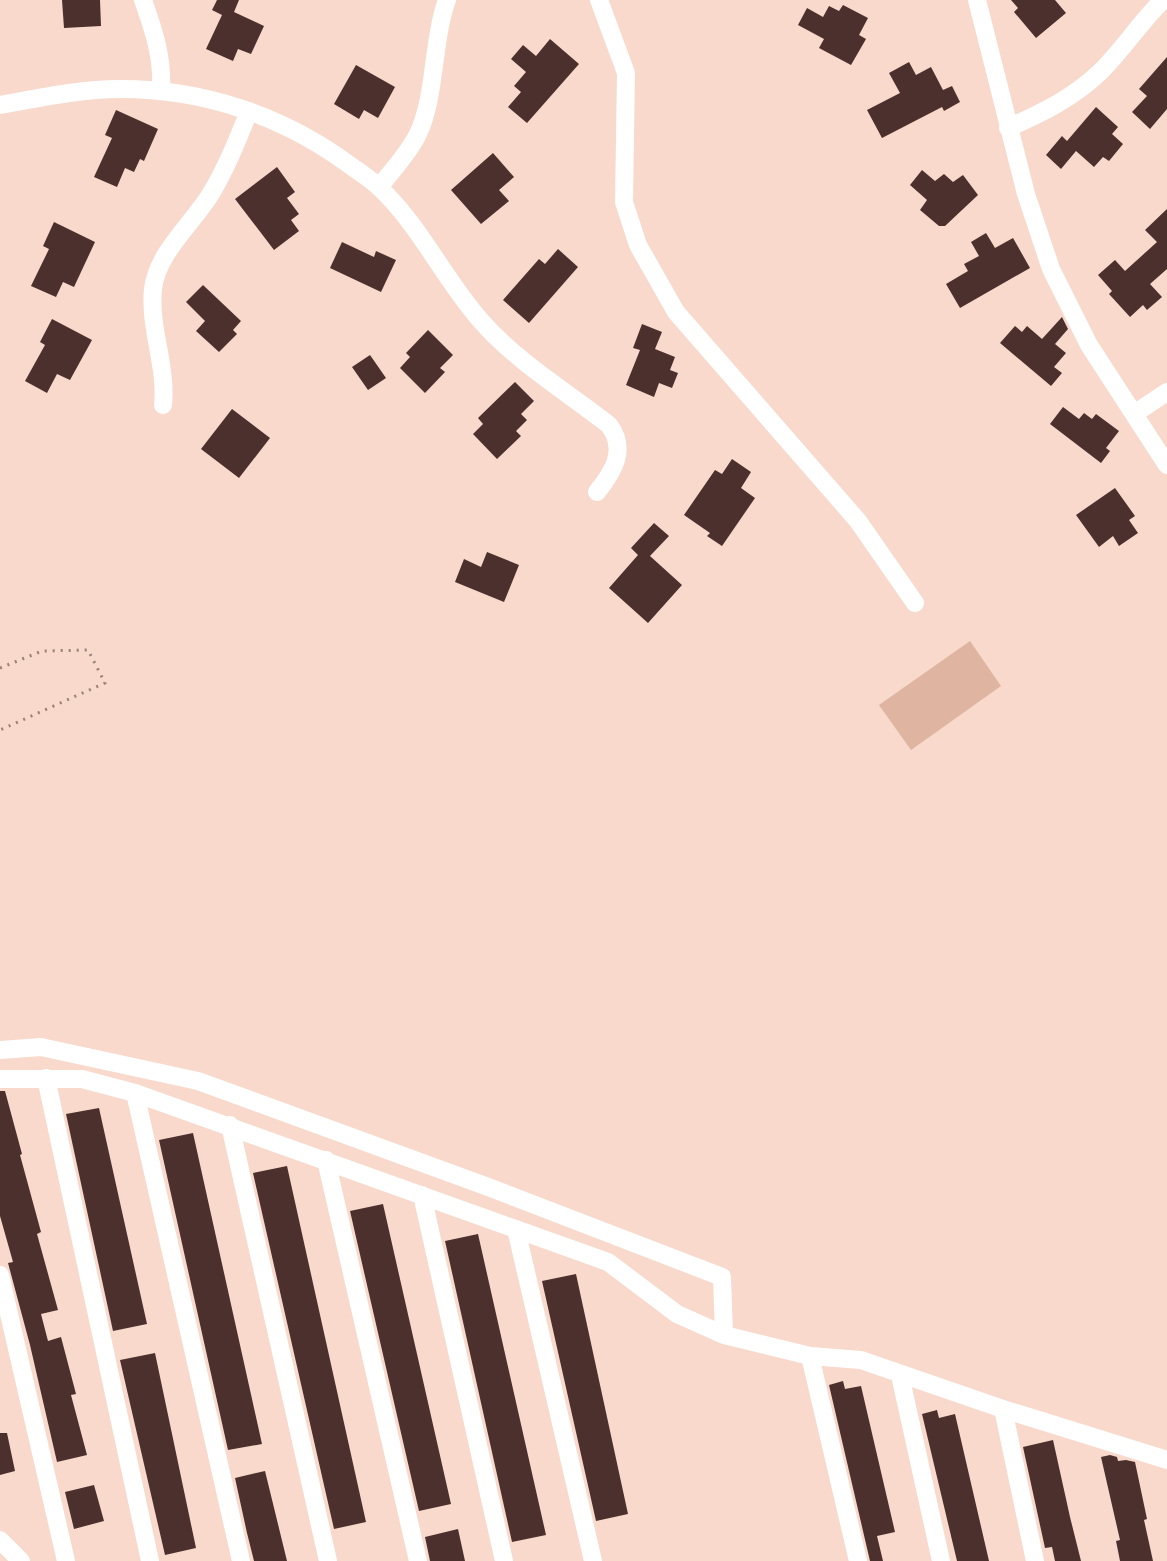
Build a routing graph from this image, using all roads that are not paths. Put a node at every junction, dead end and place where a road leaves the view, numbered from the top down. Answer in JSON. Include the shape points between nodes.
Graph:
{"nodes":[{"id":1,"x":143,"y":0,"type":"edge"},
{"id":2,"x":447,"y":0,"type":"edge"},
{"id":3,"x":599,"y":0,"type":"edge"},
{"id":4,"x":977,"y":0,"type":"edge"},
{"id":5,"x":1163,"y":0,"type":"edge"},
{"id":6,"x":161,"y":91,"type":"junction"},
{"id":7,"x":0,"y":105,"type":"edge"},
{"id":8,"x":249,"y":111,"type":"junction"},
{"id":9,"x":1008,"y":128,"type":"junction"},
{"id":10,"x":379,"y":187,"type":"junction"},
{"id":11,"x":1167,"y":392,"type":"edge"},
{"id":12,"x":163,"y":405,"type":"dead end"},
{"id":13,"x":1134,"y":414,"type":"junction"},
{"id":14,"x":1167,"y":465,"type":"edge"},
{"id":15,"x":597,"y":492,"type":"dead end"},
{"id":16,"x":915,"y":603,"type":"dead end"},
{"id":17,"x":0,"y":1050,"type":"edge"},
{"id":18,"x":46,"y":1078,"type":"junction"},
{"id":19,"x":0,"y":1079,"type":"edge"},
{"id":20,"x":135,"y":1093,"type":"junction"},
{"id":21,"x":230,"y":1125,"type":"junction"},
{"id":22,"x":326,"y":1160,"type":"junction"},
{"id":23,"x":422,"y":1195,"type":"junction"},
{"id":24,"x":516,"y":1229,"type":"junction"},
{"id":25,"x":0,"y":1275,"type":"edge"},
{"id":26,"x":724,"y":1335,"type":"junction"},
{"id":27,"x":810,"y":1356,"type":"junction"},
{"id":28,"x":900,"y":1375,"type":"junction"},
{"id":29,"x":1003,"y":1409,"type":"junction"},
{"id":30,"x":1167,"y":1460,"type":"edge"},
{"id":31,"x":0,"y":1540,"type":"edge"},
{"id":32,"x":21,"y":1561,"type":"edge"},
{"id":33,"x":66,"y":1561,"type":"edge"},
{"id":34,"x":150,"y":1561,"type":"edge"},
{"id":35,"x":241,"y":1561,"type":"edge"},
{"id":36,"x":328,"y":1561,"type":"edge"},
{"id":37,"x":418,"y":1561,"type":"edge"},
{"id":38,"x":504,"y":1561,"type":"edge"},
{"id":39,"x":593,"y":1561,"type":"edge"},
{"id":40,"x":858,"y":1561,"type":"edge"},
{"id":41,"x":941,"y":1561,"type":"edge"},
{"id":42,"x":1035,"y":1561,"type":"edge"}],
"edges":[{"from":1,"to":6,"type":"street","via":[[162,66]]},
{"from":2,"to":10,"type":"street","via":[[421,125]]},
{"from":3,"to":16,"type":"street","via":[[626,73],[624,202],[638,245],[676,312],[858,521]]},
{"from":4,"to":9,"type":"street"},
{"from":5,"to":9,"type":"street","via":[[1080,89]]},
{"from":6,"to":7,"type":"street","via":[[118,89]]},
{"from":6,"to":8,"type":"street"},
{"from":8,"to":10,"type":"street","via":[[331,151]]},
{"from":8,"to":12,"type":"street","via":[[211,194],[161,264],[153,286],[155,332],[165,376]]},
{"from":9,"to":13,"type":"street","via":[[1051,269],[1089,345]]},
{"from":10,"to":15,"type":"street","via":[[411,221],[481,322],[616,434],[617,459]]},
{"from":11,"to":13,"type":"street"},
{"from":13,"to":14,"type":"street"},
{"from":17,"to":26,"type":"street","via":[[41,1047],[198,1081],[722,1277]]},
{"from":18,"to":19,"type":"street"},
{"from":18,"to":20,"type":"street","via":[[82,1079]]},
{"from":18,"to":34,"type":"street"},
{"from":20,"to":21,"type":"street"},
{"from":20,"to":35,"type":"street"},
{"from":21,"to":22,"type":"street"},
{"from":21,"to":36,"type":"street"},
{"from":22,"to":23,"type":"street"},
{"from":22,"to":37,"type":"street"},
{"from":23,"to":24,"type":"street"},
{"from":23,"to":38,"type":"street"},
{"from":24,"to":26,"type":"street","via":[[608,1262],[677,1314]]},
{"from":24,"to":39,"type":"street"},
{"from":25,"to":33,"type":"street"},
{"from":26,"to":27,"type":"street"},
{"from":27,"to":28,"type":"street","via":[[861,1360]]},
{"from":27,"to":40,"type":"street"},
{"from":28,"to":29,"type":"street"},
{"from":28,"to":41,"type":"street"},
{"from":29,"to":30,"type":"street"},
{"from":29,"to":42,"type":"street"},
{"from":31,"to":32,"type":"street"}]}
